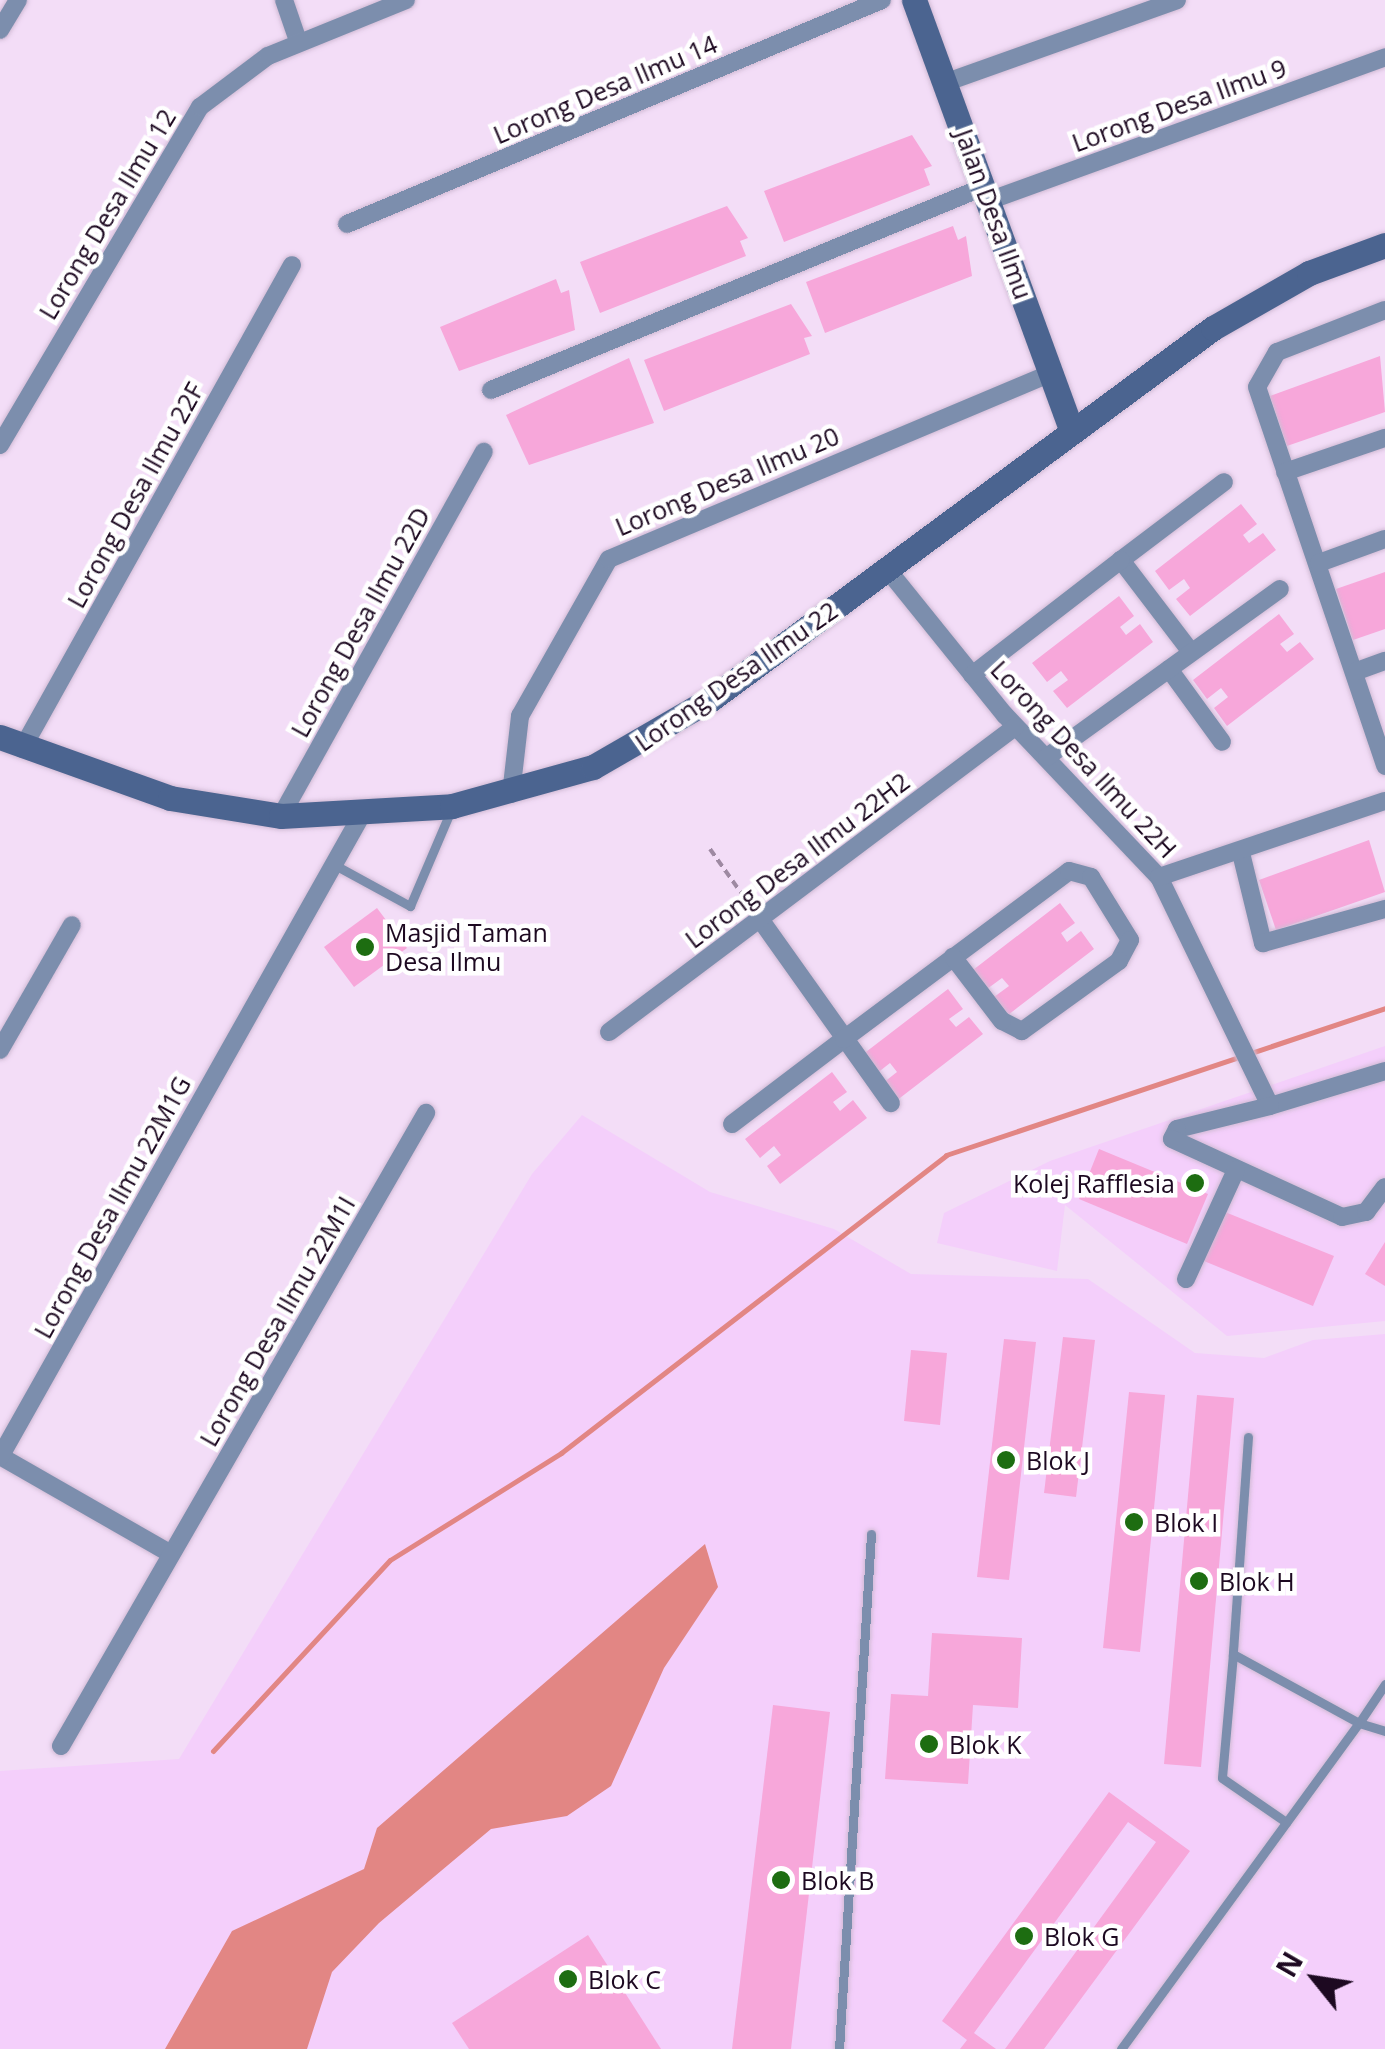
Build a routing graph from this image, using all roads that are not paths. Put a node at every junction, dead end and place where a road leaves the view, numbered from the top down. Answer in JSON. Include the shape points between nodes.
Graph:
{"nodes":[{"id":1,"x":18,"y":0,"type":"edge"},
{"id":2,"x":284,"y":0,"type":"edge"},
{"id":3,"x":406,"y":0,"type":"edge"},
{"id":4,"x":882,"y":0,"type":"edge"},
{"id":5,"x":914,"y":0,"type":"edge"},
{"id":6,"x":1177,"y":0,"type":"edge"},
{"id":7,"x":0,"y":30,"type":"edge"},
{"id":8,"x":298,"y":41,"type":"junction"},
{"id":9,"x":1385,"y":57,"type":"edge"},
{"id":10,"x":947,"y":82,"type":"junction"},
{"id":11,"x":988,"y":193,"type":"junction"},
{"id":12,"x":347,"y":224,"type":"dead end"},
{"id":13,"x":1385,"y":245,"type":"edge"},
{"id":14,"x":292,"y":265,"type":"dead end"},
{"id":15,"x":1385,"y":310,"type":"edge"},
{"id":16,"x":1050,"y":374,"type":"junction"},
{"id":17,"x":491,"y":390,"type":"dead end"},
{"id":18,"x":1071,"y":429,"type":"junction"},
{"id":19,"x":1385,"y":438,"type":"edge"},
{"id":20,"x":0,"y":445,"type":"edge"},
{"id":21,"x":484,"y":452,"type":"dead end"},
{"id":22,"x":1285,"y":472,"type":"junction"},
{"id":23,"x":1224,"y":482,"type":"dead end"},
{"id":24,"x":1385,"y":538,"type":"edge"},
{"id":25,"x":1121,"y":560,"type":"junction"},
{"id":26,"x":1319,"y":563,"type":"junction"},
{"id":27,"x":888,"y":570,"type":"junction"},
{"id":28,"x":1280,"y":589,"type":"dead end"},
{"id":29,"x":1191,"y":652,"type":"junction"},
{"id":30,"x":1385,"y":661,"type":"edge"},
{"id":31,"x":1169,"y":670,"type":"junction"},
{"id":32,"x":1357,"y":671,"type":"junction"},
{"id":33,"x":972,"y":675,"type":"junction"},
{"id":34,"x":1015,"y":727,"type":"junction"},
{"id":35,"x":1222,"y":742,"type":"dead end"},
{"id":36,"x":11,"y":743,"type":"edge"},
{"id":37,"x":1047,"y":757,"type":"junction"},
{"id":38,"x":1385,"y":766,"type":"edge"},
{"id":39,"x":511,"y":794,"type":"junction"},
{"id":40,"x":1385,"y":801,"type":"edge"},
{"id":41,"x":452,"y":806,"type":"junction"},
{"id":42,"x":280,"y":816,"type":"junction"},
{"id":43,"x":361,"y":816,"type":"junction"},
{"id":44,"x":1241,"y":852,"type":"junction"},
{"id":45,"x":333,"y":864,"type":"junction"},
{"id":46,"x":1159,"y":878,"type":"junction"},
{"id":47,"x":1385,"y":909,"type":"edge"},
{"id":48,"x":760,"y":919,"type":"junction"},
{"id":49,"x":72,"y":926,"type":"dead end"},
{"id":50,"x":953,"y":958,"type":"junction"},
{"id":51,"x":609,"y":1032,"type":"dead end"},
{"id":52,"x":844,"y":1039,"type":"junction"},
{"id":53,"x":0,"y":1050,"type":"edge"},
{"id":54,"x":1385,"y":1072,"type":"edge"},
{"id":55,"x":890,"y":1103,"type":"dead end"},
{"id":56,"x":1270,"y":1106,"type":"junction"},
{"id":57,"x":426,"y":1113,"type":"dead end"},
{"id":58,"x":732,"y":1124,"type":"dead end"},
{"id":59,"x":1236,"y":1170,"type":"junction"},
{"id":60,"x":1385,"y":1186,"type":"edge"},
{"id":61,"x":1186,"y":1279,"type":"dead end"},
{"id":62,"x":1248,"y":1437,"type":"dead end"},
{"id":63,"x":0,"y":1456,"type":"edge"},
{"id":64,"x":871,"y":1534,"type":"dead end"},
{"id":65,"x":172,"y":1554,"type":"junction"},
{"id":66,"x":1233,"y":1654,"type":"junction"},
{"id":67,"x":1385,"y":1684,"type":"edge"},
{"id":68,"x":1360,"y":1723,"type":"junction"},
{"id":69,"x":1385,"y":1731,"type":"edge"},
{"id":70,"x":61,"y":1746,"type":"dead end"},
{"id":71,"x":1286,"y":1822,"type":"junction"},
{"id":72,"x":838,"y":2049,"type":"edge"},
{"id":73,"x":1121,"y":2049,"type":"edge"}],
"edges":[{"from":1,"to":7,"type":"street"},
{"from":2,"to":8,"type":"street"},
{"from":3,"to":8,"type":"street","name":"Lorong Desa Ilmu 12"},
{"from":4,"to":12,"type":"street","name":"Lorong Desa Ilmu 14"},
{"from":5,"to":10,"type":"street","name":"Jalan Desa Ilmu"},
{"from":6,"to":10,"type":"street"},
{"from":8,"to":20,"type":"street","name":"Lorong Desa Ilmu 12","via":[[237,76],[186,125]]},
{"from":9,"to":11,"type":"street","name":"Lorong Desa Ilmu 9"},
{"from":10,"to":11,"type":"street","name":"Jalan Desa Ilmu"},
{"from":11,"to":16,"type":"street","name":"Jalan Desa Ilmu"},
{"from":11,"to":17,"type":"street","name":"Lorong Desa Ilmu 9"},
{"from":13,"to":18,"type":"street","name":"Lorong Desa Ilmu 22","via":[[1243,308]]},
{"from":14,"to":36,"type":"street","name":"Lorong Desa Ilmu 22F"},
{"from":15,"to":22,"type":"street","via":[[1265,362],[1256,386]]},
{"from":16,"to":18,"type":"street","name":"Jalan Desa Ilmu"},
{"from":16,"to":39,"type":"street","name":"Lorong Desa Ilmu 20","via":[[609,560],[520,716]]},
{"from":18,"to":27,"type":"street","name":"Lorong Desa Ilmu 22"},
{"from":19,"to":22,"type":"street"},
{"from":21,"to":42,"type":"street","name":"Lorong Desa Ilmu 22D"},
{"from":22,"to":26,"type":"street"},
{"from":23,"to":25,"type":"street"},
{"from":24,"to":26,"type":"street"},
{"from":25,"to":29,"type":"street"},
{"from":25,"to":33,"type":"street"},
{"from":26,"to":32,"type":"street"},
{"from":27,"to":33,"type":"street","name":"Lorong Desa Ilmu 22H"},
{"from":27,"to":39,"type":"street","name":"Lorong Desa Ilmu 22","via":[[633,749]]},
{"from":28,"to":29,"type":"street"},
{"from":29,"to":31,"type":"street"},
{"from":30,"to":32,"type":"street"},
{"from":31,"to":35,"type":"street"},
{"from":31,"to":37,"type":"street"},
{"from":32,"to":38,"type":"street"},
{"from":33,"to":34,"type":"street","name":"Lorong Desa Ilmu 22H"},
{"from":34,"to":37,"type":"street","name":"Lorong Desa Ilmu 22H"},
{"from":34,"to":48,"type":"street","name":"Lorong Desa Ilmu 22H2"},
{"from":36,"to":42,"type":"street","name":"Lorong Desa Ilmu 22","via":[[170,798]]},
{"from":37,"to":46,"type":"street","name":"Lorong Desa Ilmu 22H"},
{"from":39,"to":41,"type":"street","name":"Lorong Desa Ilmu 22"},
{"from":40,"to":44,"type":"street"},
{"from":41,"to":43,"type":"street","name":"Lorong Desa Ilmu 22"},
{"from":41,"to":45,"type":"lane","via":[[410,906]]},
{"from":42,"to":43,"type":"street","name":"Lorong Desa Ilmu 22"},
{"from":43,"to":45,"type":"street","name":"Lorong Desa Ilmu 22M1G"},
{"from":44,"to":46,"type":"street"},
{"from":44,"to":47,"type":"street","via":[[1263,942]]},
{"from":45,"to":63,"type":"street","name":"Lorong Desa Ilmu 22M1G"},
{"from":46,"to":56,"type":"street","name":"Lorong Desa Ilmu 22H"},
{"from":48,"to":51,"type":"street","name":"Lorong Desa Ilmu 22H2"},
{"from":48,"to":52,"type":"street"},
{"from":49,"to":53,"type":"street"},
{"from":50,"to":50,"type":"street","via":[[1074,869],[1091,877],[1130,940],[1119,961],[1022,1031],[1002,1021]]},
{"from":50,"to":52,"type":"street"},
{"from":52,"to":55,"type":"street"},
{"from":52,"to":58,"type":"street"},
{"from":54,"to":56,"type":"street"},
{"from":56,"to":59,"type":"street","via":[[1174,1130],[1174,1142]]},
{"from":57,"to":65,"type":"street","name":"Lorong Desa Ilmu 22M1I"},
{"from":59,"to":60,"type":"street","via":[[1347,1218],[1366,1212]]},
{"from":59,"to":61,"type":"street"},
{"from":62,"to":66,"type":"lane"},
{"from":63,"to":65,"type":"street"},
{"from":64,"to":72,"type":"lane"},
{"from":65,"to":70,"type":"street","name":"Lorong Desa Ilmu 22M1I"},
{"from":66,"to":68,"type":"lane"},
{"from":66,"to":71,"type":"lane","via":[[1222,1778]]},
{"from":67,"to":68,"type":"lane"},
{"from":68,"to":69,"type":"lane"},
{"from":68,"to":71,"type":"lane"},
{"from":71,"to":73,"type":"lane"}]}
